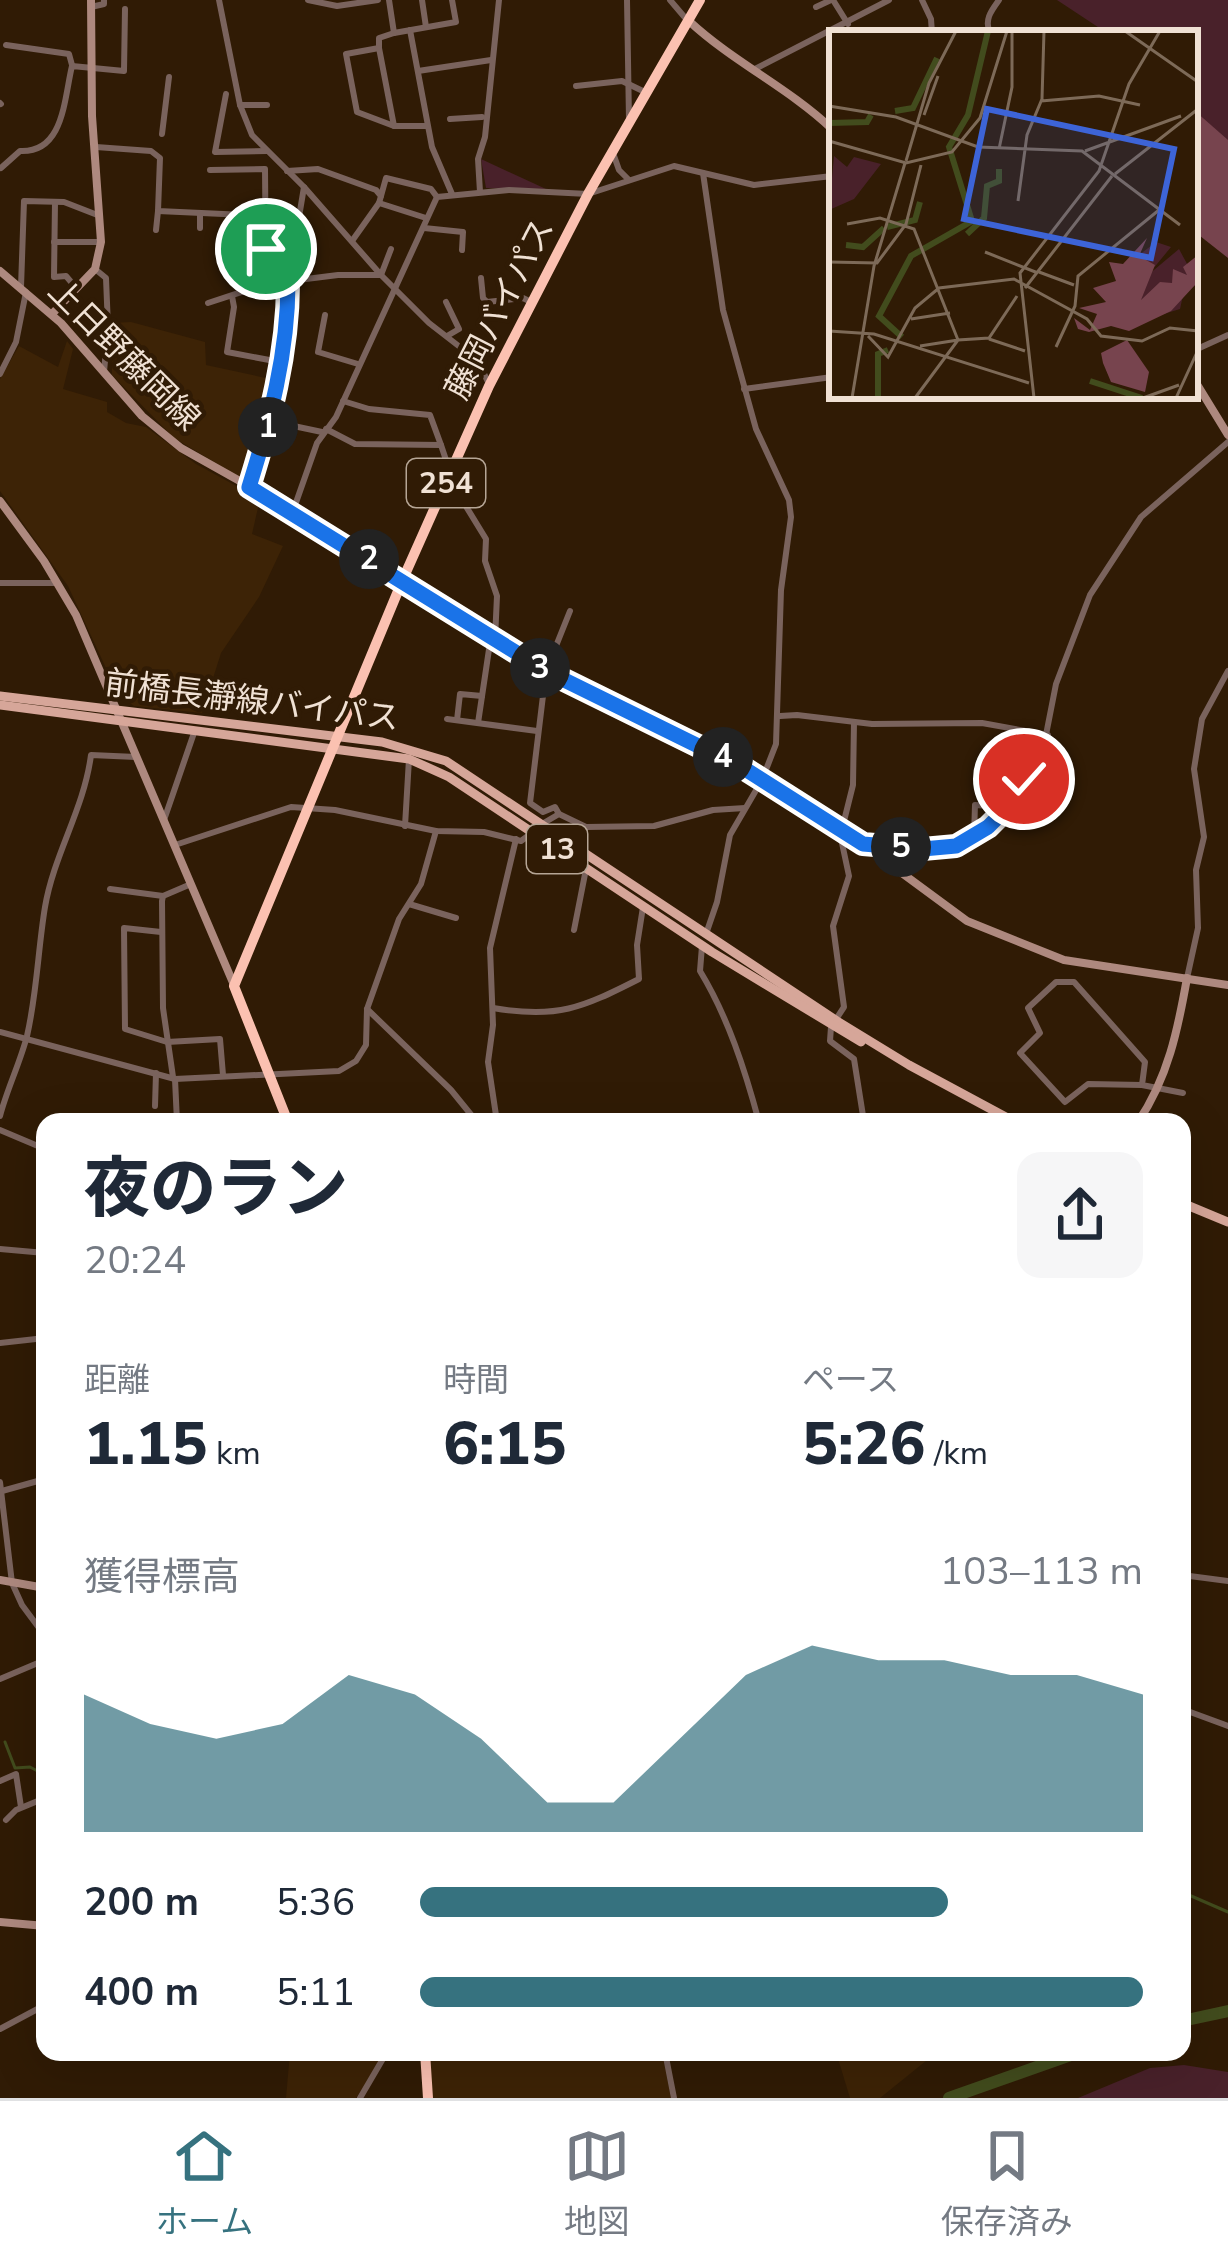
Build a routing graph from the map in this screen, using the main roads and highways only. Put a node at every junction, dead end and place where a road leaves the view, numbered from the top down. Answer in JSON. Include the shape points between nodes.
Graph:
{"nodes":[{"id":1,"x":700,"y":0,"type":"edge"},
{"id":2,"x":0,"y":701,"type":"edge"},
{"id":3,"x":119,"y":715,"type":"junction"},
{"id":4,"x":336,"y":743,"type":"junction"},
{"id":5,"x":537,"y":829,"type":"junction"},
{"id":6,"x":704,"y":941,"type":"junction"},
{"id":7,"x":285,"y":1113,"type":"edge"},
{"id":8,"x":999,"y":1113,"type":"edge"},
{"id":9,"x":1191,"y":1207,"type":"edge"},
{"id":10,"x":1228,"y":1222,"type":"edge"},
{"id":11,"x":425,"y":2061,"type":"edge"},
{"id":12,"x":428,"y":2098,"type":"edge"}],
"edges":[{"from":1,"to":4,"type":"highway","name":"藤岡バイパス","number":"254","via":[[489,386]]},
{"from":2,"to":3,"type":"main road","name":"前橋長瀞線バイパス","number":"13"},
{"from":3,"to":4,"type":"main road","name":"前橋長瀞線バイパス","number":"13"},
{"from":3,"to":4,"type":"main road","name":"前橋長瀞線バイパス","number":"13"},
{"from":4,"to":5,"type":"main road","name":"前橋長瀞線バイパス","number":"13","via":[[440,772]]},
{"from":4,"to":5,"type":"main road","name":"前橋長瀞線バイパス","number":"13","via":[[396,745],[446,761]]},
{"from":4,"to":7,"type":"highway","name":"藤岡バイパス","number":"254","via":[[234,986]]},
{"from":5,"to":6,"type":"main road","name":"前橋長瀞線バイパス","number":"13"},
{"from":5,"to":6,"type":"main road","name":"前橋長瀞線バイパス","number":"13"},
{"from":6,"to":8,"type":"main road","name":"前橋長瀞線バイパス","number":"13","via":[[834,1024]]},
{"from":9,"to":10,"type":"main road"},
{"from":11,"to":12,"type":"highway"}]}
